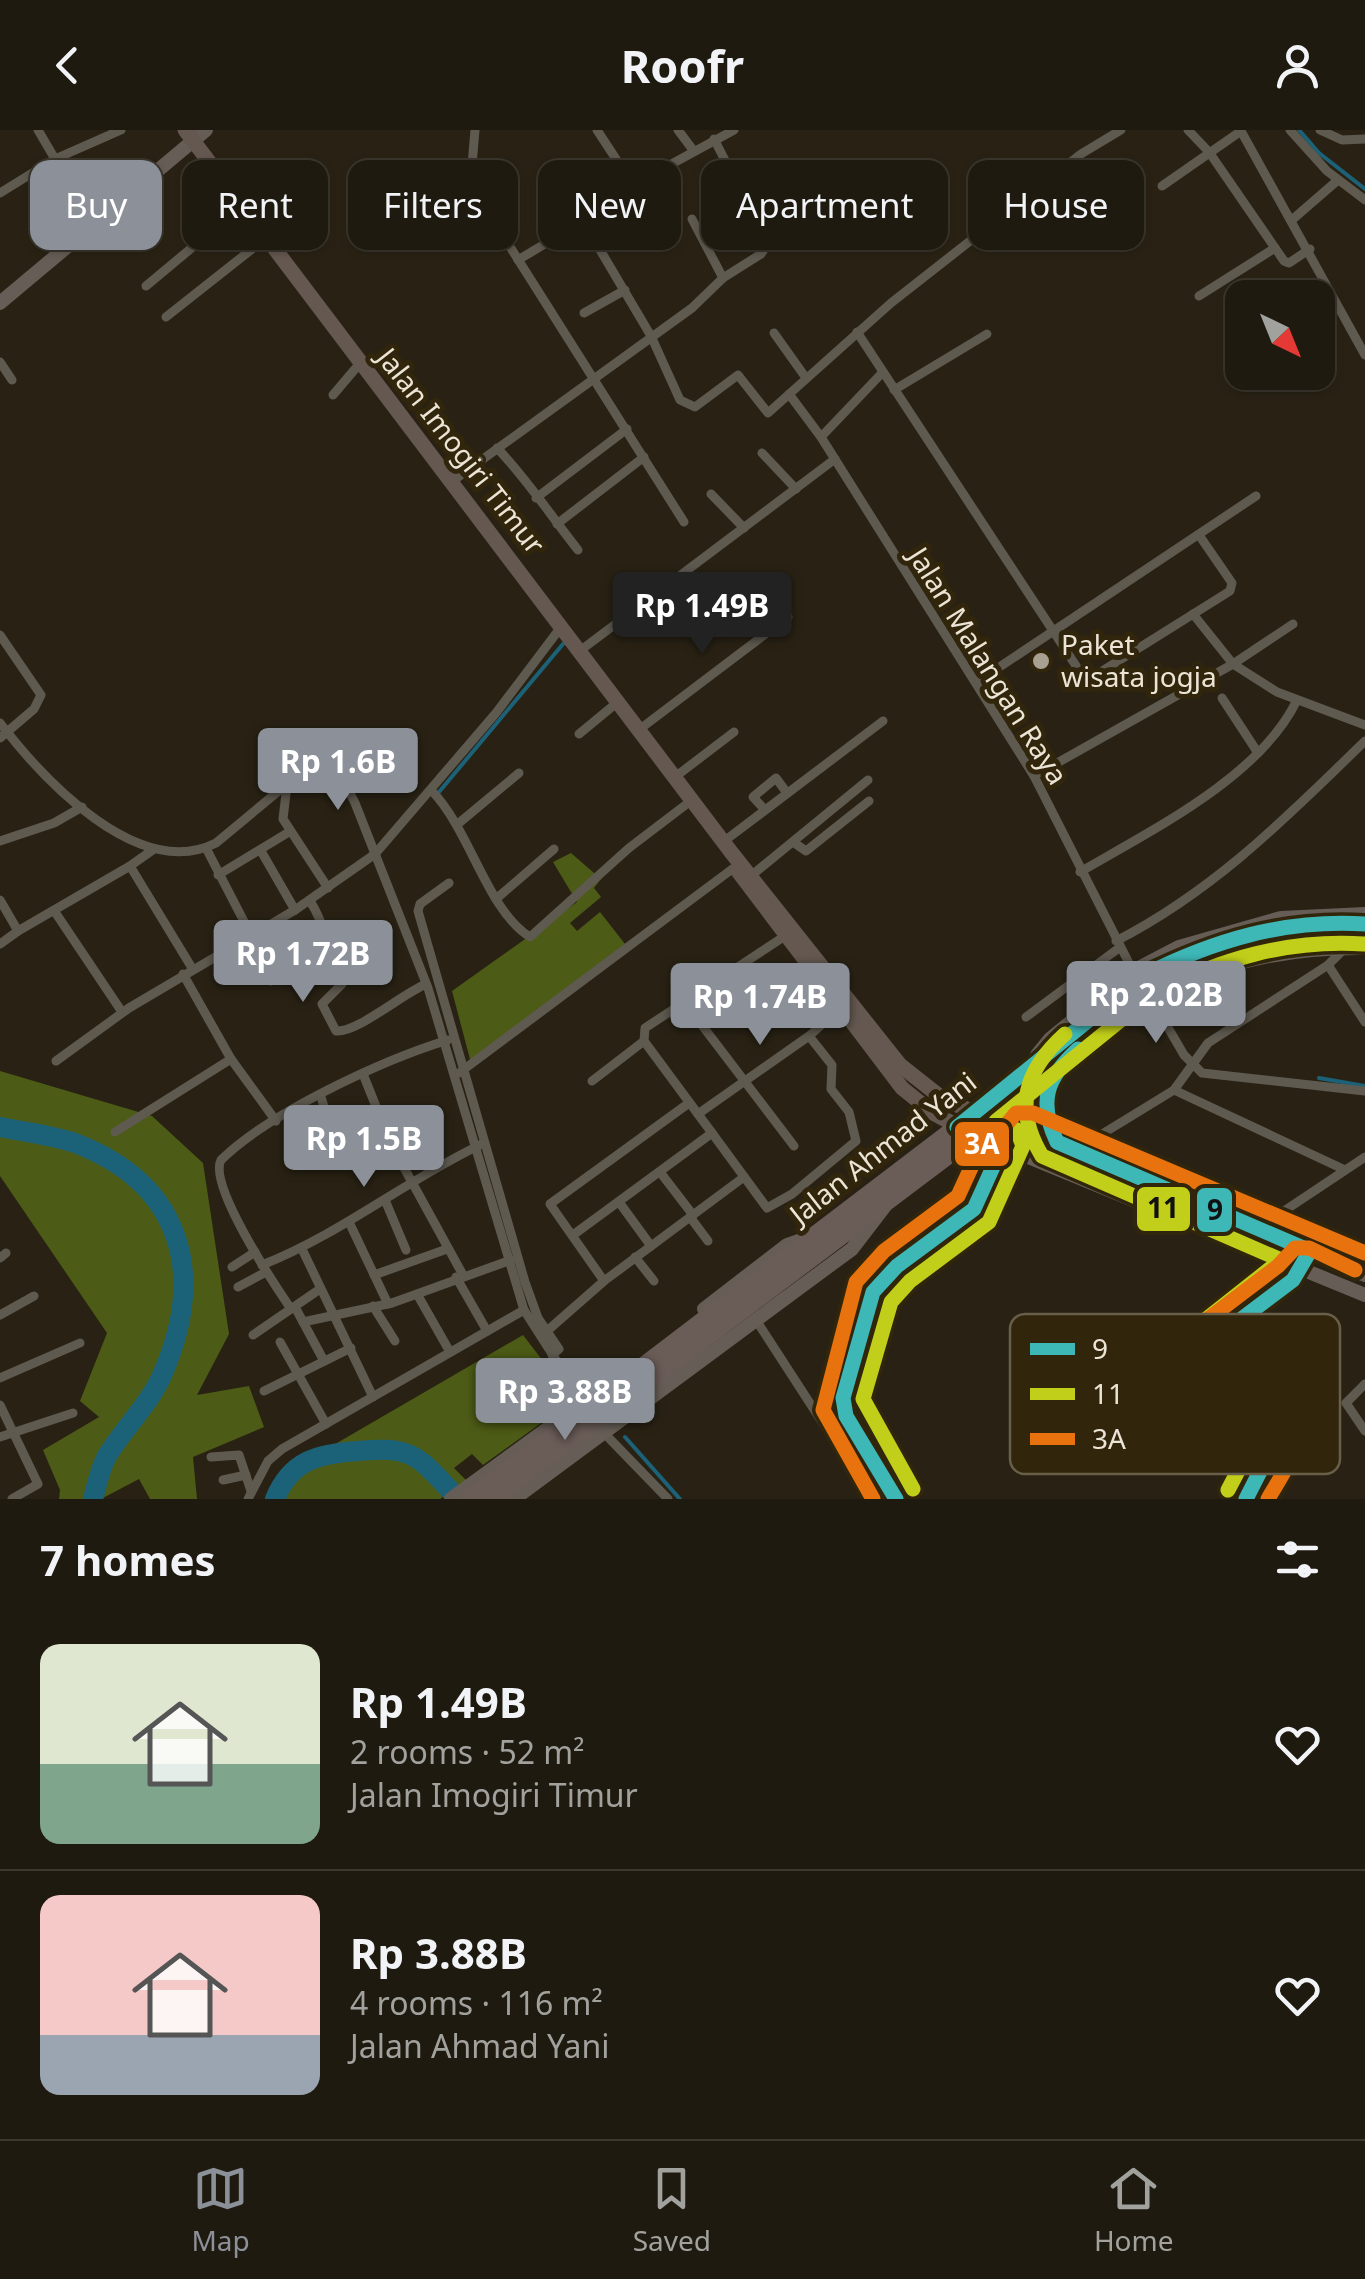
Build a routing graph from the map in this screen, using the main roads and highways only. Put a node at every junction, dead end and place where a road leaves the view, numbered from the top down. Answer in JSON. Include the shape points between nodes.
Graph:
{"nodes":[{"id":1,"x":195,"y":134,"type":"edge"},
{"id":2,"x":1365,"y":924,"type":"edge"},
{"id":3,"x":1365,"y":939,"type":"edge"},
{"id":4,"x":844,"y":1005,"type":"junction"},
{"id":5,"x":1050,"y":1073,"type":"junction"},
{"id":6,"x":975,"y":1112,"type":"junction"},
{"id":7,"x":993,"y":1120,"type":"junction"},
{"id":8,"x":957,"y":1127,"type":"junction"},
{"id":9,"x":975,"y":1134,"type":"junction"},
{"id":10,"x":1057,"y":1142,"type":"road end"},
{"id":11,"x":702,"y":1332,"type":"junction"},
{"id":12,"x":516,"y":1474,"type":"junction"},
{"id":13,"x":470,"y":1499,"type":"edge"},
{"id":14,"x":492,"y":1499,"type":"edge"}],
"edges":[{"from":1,"to":4,"type":"main road","name":"Jalan Imogiri Timur","via":[[242,206]]},
{"from":2,"to":6,"type":"highway","name":"Jalan Ahmad Yani","via":[[1274,927],[1174,958]]},
{"from":3,"to":5,"type":"highway","name":"Jalan Ahmad Yani","via":[[1263,945],[1181,971],[1121,1004]]},
{"from":4,"to":6,"type":"main road","name":"Jalan Imogiri Timur","via":[[912,1078]]},
{"from":4,"to":8,"type":"main road","name":"Jalan Imogiri Timur","via":[[914,1101]]},
{"from":5,"to":7,"type":"highway","name":"Jalan Ahmad Yani"},
{"from":5,"to":10,"type":"highway","via":[[1044,1108]]},
{"from":6,"to":7,"type":"main road","name":"Jalan Imogiri Timur"},
{"from":6,"to":8,"type":"highway","name":"Jalan Ahmad Yani"},
{"from":7,"to":9,"type":"highway","name":"Jalan Ahmad Yani"},
{"from":8,"to":9,"type":"main road","name":"Jalan Imogiri Timur"},
{"from":8,"to":11,"type":"highway","name":"Jalan Ahmad Yani"},
{"from":9,"to":11,"type":"highway","name":"Jalan Ahmad Yani"},
{"from":11,"to":12,"type":"highway","name":"Jalan Ahmad Yani"},
{"from":12,"to":13,"type":"highway","name":"Jalan Ahmad Yani"},
{"from":12,"to":14,"type":"highway","name":"Jalan Ahmad Yani"}]}
